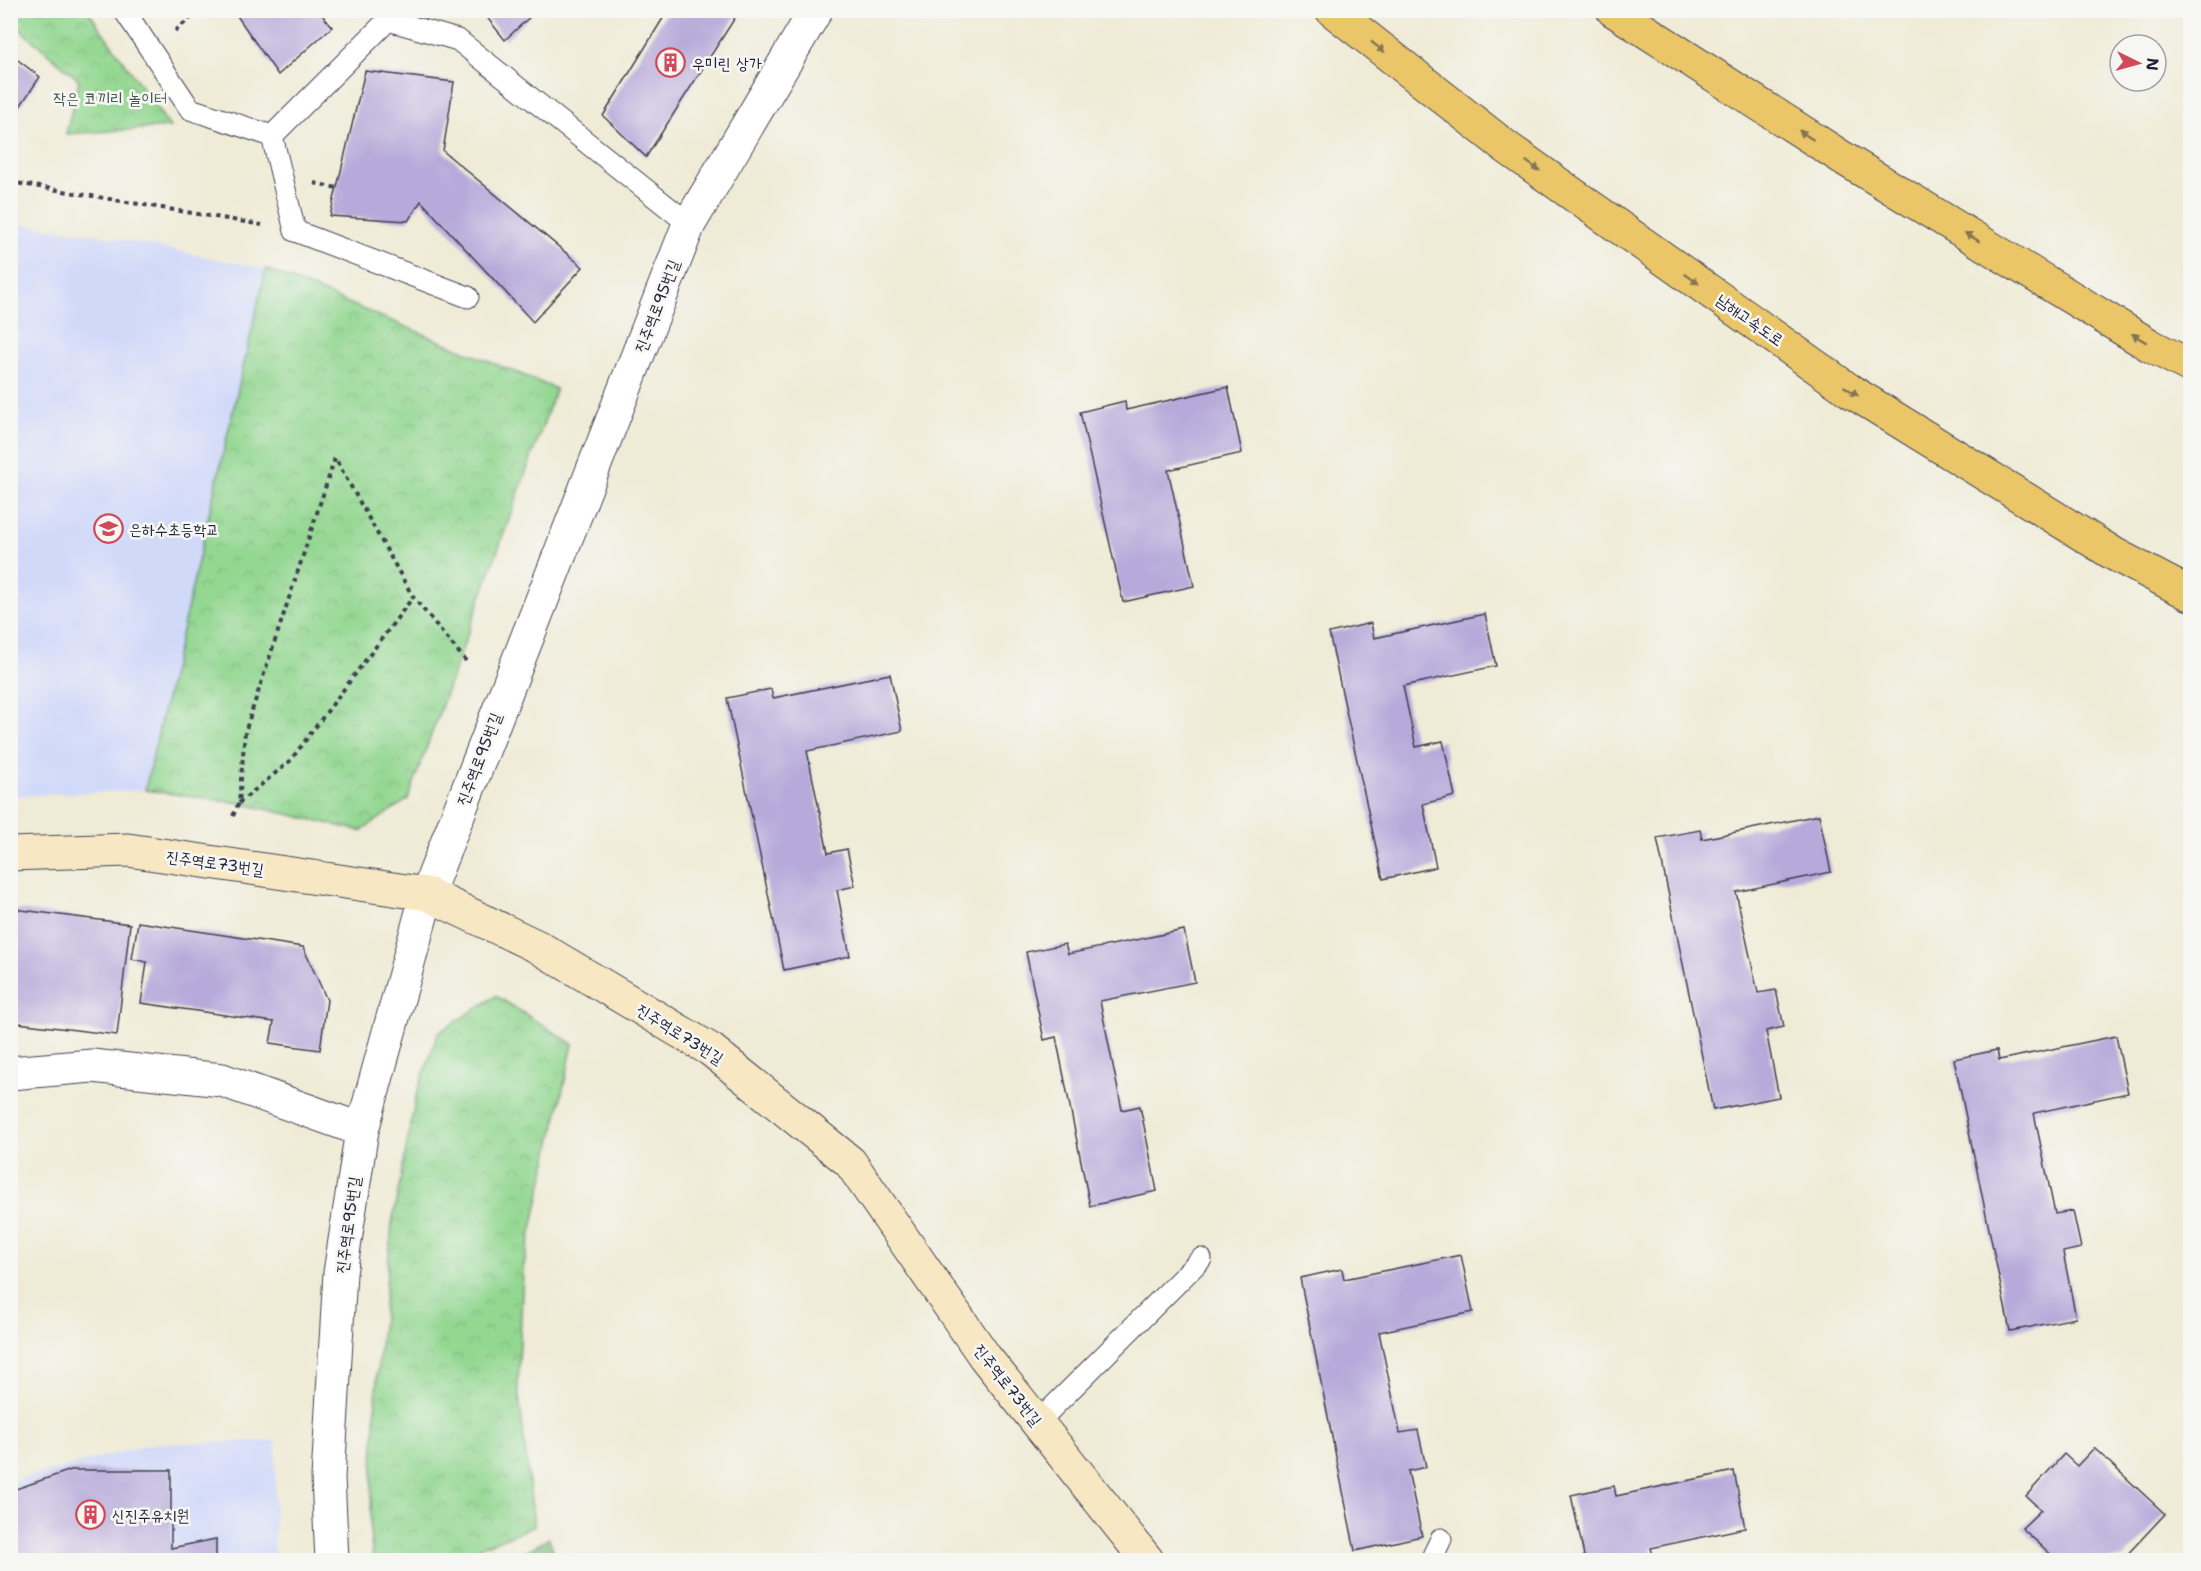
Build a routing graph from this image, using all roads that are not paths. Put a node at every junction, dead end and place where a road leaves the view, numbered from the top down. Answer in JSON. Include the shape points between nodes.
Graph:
{"nodes":[{"id":1,"x":124,"y":10,"type":"edge"},
{"id":2,"x":816,"y":10,"type":"edge"},
{"id":3,"x":1332,"y":10,"type":"edge"},
{"id":4,"x":1613,"y":10,"type":"edge"},
{"id":5,"x":389,"y":15,"type":"edge"},
{"id":6,"x":272,"y":136,"type":"junction"},
{"id":7,"x":689,"y":224,"type":"junction"},
{"id":8,"x":468,"y":297,"type":"dead end"},
{"id":9,"x":2190,"y":366,"type":"edge"},
{"id":10,"x":2190,"y":594,"type":"edge"},
{"id":11,"x":10,"y":854,"type":"edge"},
{"id":12,"x":427,"y":894,"type":"junction"},
{"id":13,"x":10,"y":1073,"type":"edge"},
{"id":14,"x":362,"y":1130,"type":"junction"},
{"id":15,"x":1201,"y":1259,"type":"dead end"},
{"id":16,"x":1037,"y":1423,"type":"junction"},
{"id":17,"x":1441,"y":1539,"type":"dead end"},
{"id":18,"x":332,"y":1560,"type":"edge"},
{"id":19,"x":1147,"y":1560,"type":"edge"},
{"id":20,"x":1431,"y":1560,"type":"edge"}],
"edges":[{"from":1,"to":6,"type":"lane","via":[[190,109]]},
{"from":2,"to":7,"type":"street","name":"진주역로95번길"},
{"from":3,"to":10,"type":"highway","name":"남해고속도로","one_way":true,"via":[[1506,147],[1849,390],[2114,554]]},
{"from":9,"to":4,"type":"highway","one_way":true,"via":[[1846,160]]},
{"from":5,"to":6,"type":"lane"},
{"from":5,"to":7,"type":"lane","via":[[458,40]]},
{"from":6,"to":8,"type":"lane","via":[[296,231]]},
{"from":7,"to":12,"type":"street","name":"진주역로95번길"},
{"from":11,"to":12,"type":"street","name":"진주역로73번길","via":[[128,850]]},
{"from":12,"to":14,"type":"street","name":"진주역로95번길"},
{"from":12,"to":16,"type":"street","name":"진주역로73번길","via":[[538,947],[711,1050],[850,1162],[985,1357]]},
{"from":13,"to":14,"type":"street","via":[[92,1066],[222,1080]]},
{"from":14,"to":18,"type":"street","name":"진주역로95번길","via":[[340,1273],[328,1478]]},
{"from":15,"to":16,"type":"lane"},
{"from":16,"to":19,"type":"street","name":"진주역로73번길"},
{"from":17,"to":20,"type":"lane"}]}
